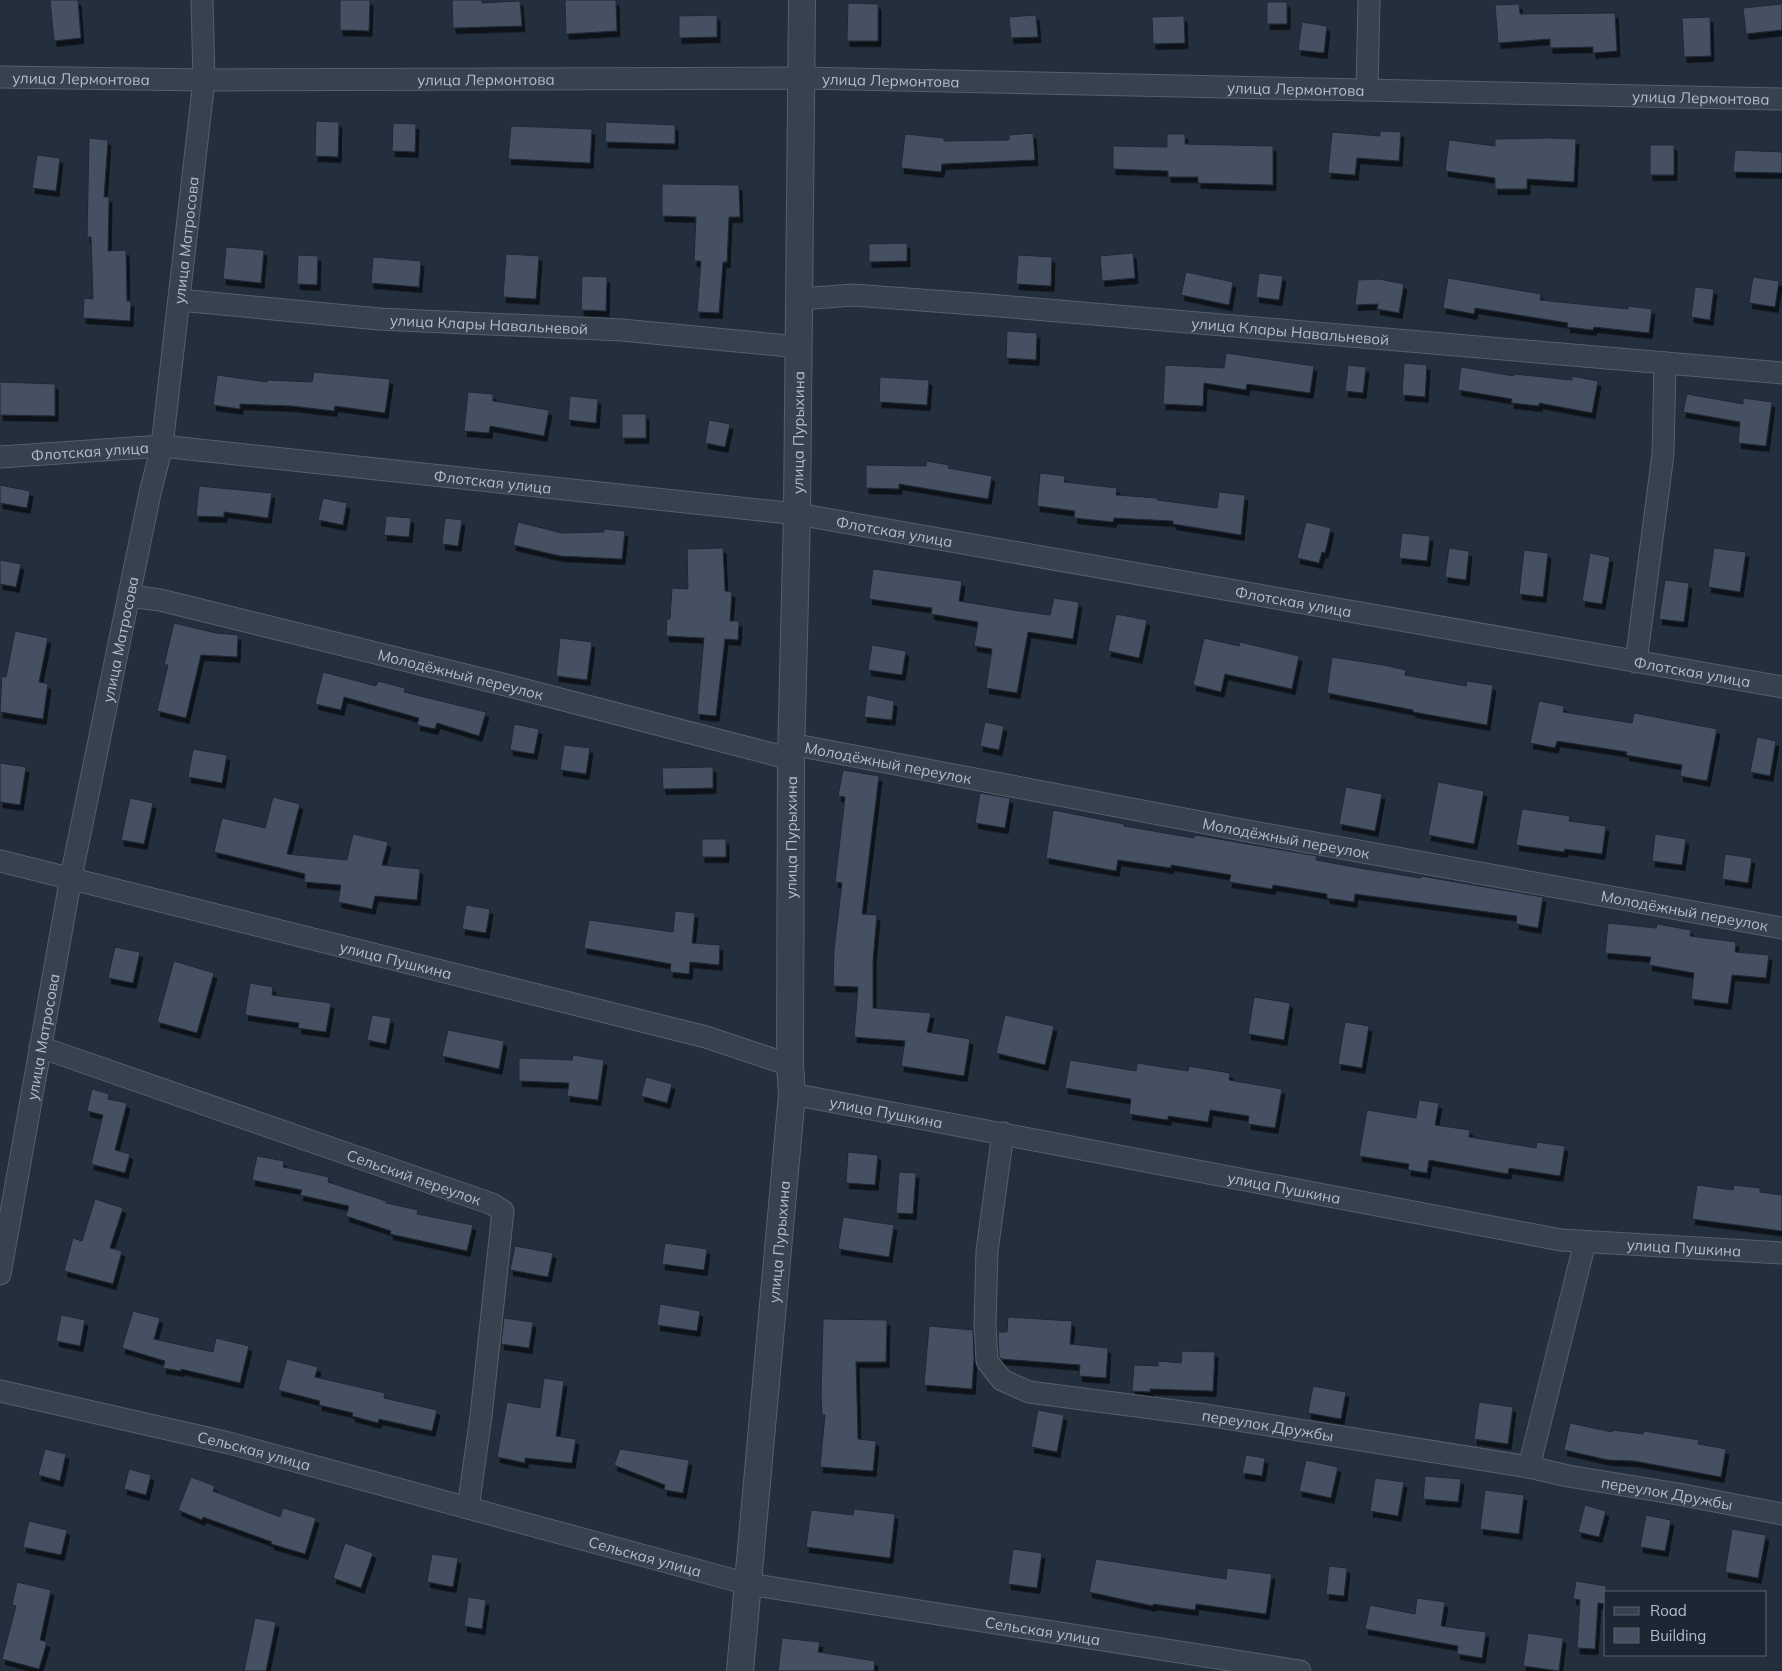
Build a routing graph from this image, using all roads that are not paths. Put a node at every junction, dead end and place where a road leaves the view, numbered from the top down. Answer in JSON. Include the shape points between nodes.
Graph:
{"nodes":[{"id":1,"x":202,"y":0,"type":"edge"},
{"id":2,"x":802,"y":0,"type":"edge"},
{"id":3,"x":1369,"y":0,"type":"edge"},
{"id":4,"x":0,"y":77,"type":"edge"},
{"id":5,"x":803,"y":78,"type":"junction"},
{"id":6,"x":204,"y":80,"type":"junction"},
{"id":7,"x":1367,"y":90,"type":"junction"},
{"id":8,"x":1782,"y":99,"type":"edge"},
{"id":9,"x":800,"y":299,"type":"junction"},
{"id":10,"x":179,"y":300,"type":"junction"},
{"id":11,"x":799,"y":346,"type":"junction"},
{"id":12,"x":1664,"y":363,"type":"junction"},
{"id":13,"x":1782,"y":373,"type":"edge"},
{"id":14,"x":162,"y":446,"type":"junction"},
{"id":15,"x":0,"y":457,"type":"edge"},
{"id":16,"x":796,"y":514,"type":"junction"},
{"id":17,"x":129,"y":596,"type":"junction"},
{"id":18,"x":1636,"y":662,"type":"junction"},
{"id":19,"x":1782,"y":687,"type":"edge"},
{"id":20,"x":791,"y":752,"type":"junction"},
{"id":21,"x":0,"y":861,"type":"edge"},
{"id":22,"x":71,"y":877,"type":"junction"},
{"id":23,"x":1782,"y":928,"type":"edge"},
{"id":24,"x":40,"y":1047,"type":"junction"},
{"id":25,"x":790,"y":1065,"type":"junction"},
{"id":26,"x":792,"y":1094,"type":"junction"},
{"id":27,"x":1003,"y":1133,"type":"junction"},
{"id":28,"x":1585,"y":1242,"type":"junction"},
{"id":29,"x":1782,"y":1253,"type":"edge"},
{"id":30,"x":0,"y":1274,"type":"edge"},
{"id":31,"x":0,"y":1391,"type":"edge"},
{"id":32,"x":1529,"y":1467,"type":"junction"},
{"id":33,"x":468,"y":1508,"type":"junction"},
{"id":34,"x":1782,"y":1514,"type":"edge"},
{"id":35,"x":748,"y":1584,"type":"junction"},
{"id":36,"x":740,"y":1671,"type":"edge"},
{"id":37,"x":1300,"y":1671,"type":"edge"}],
"edges":[{"from":1,"to":6,"type":"street","name":"улица Матросова"},
{"from":2,"to":5,"type":"street","name":"улица Пурыхина"},
{"from":3,"to":7,"type":"street"},
{"from":4,"to":6,"type":"street","name":"улица Лермонтова"},
{"from":5,"to":6,"type":"street","name":"улица Лермонтова"},
{"from":5,"to":7,"type":"street","name":"улица Лермонтова"},
{"from":5,"to":9,"type":"street","name":"улица Пурыхина"},
{"from":6,"to":10,"type":"street","name":"улица Матросова"},
{"from":7,"to":8,"type":"street","name":"улица Лермонтова"},
{"from":9,"to":11,"type":"street","name":"улица Пурыхина"},
{"from":9,"to":12,"type":"street","name":"улица Клары Навальневой","via":[[852,295]]},
{"from":10,"to":11,"type":"street","name":"улица Клары Навальневой","via":[[379,319],[622,330]]},
{"from":10,"to":14,"type":"street","name":"улица Матросова"},
{"from":11,"to":16,"type":"street","name":"улица Пурыхина"},
{"from":12,"to":13,"type":"street","name":"улица Клары Навальневой"},
{"from":12,"to":18,"type":"street","via":[[1663,454]]},
{"from":14,"to":15,"type":"street","name":"Флотская улица"},
{"from":14,"to":16,"type":"street","name":"Флотская улица"},
{"from":14,"to":17,"type":"street","name":"улица Матросова"},
{"from":16,"to":18,"type":"street","name":"Флотская улица"},
{"from":16,"to":20,"type":"street","name":"улица Пурыхина"},
{"from":17,"to":20,"type":"street","name":"Молодёжный переулок","via":[[160,600]]},
{"from":17,"to":22,"type":"street","name":"улица Матросова"},
{"from":18,"to":19,"type":"street","name":"Флотская улица"},
{"from":20,"to":23,"type":"street","name":"Молодёжный переулок"},
{"from":20,"to":25,"type":"street","name":"улица Пурыхина"},
{"from":21,"to":22,"type":"street","name":"улица Пушкина"},
{"from":22,"to":24,"type":"street","name":"улица Матросова"},
{"from":22,"to":25,"type":"street","name":"улица Пушкина","via":[[706,1037]]},
{"from":24,"to":30,"type":"street","name":"улица Матросова"},
{"from":24,"to":33,"type":"street","name":"Сельский переулок","via":[[492,1204],[503,1211]]},
{"from":25,"to":26,"type":"street","name":"улица Пурыхина"},
{"from":26,"to":27,"type":"street","name":"улица Пушкина"},
{"from":26,"to":35,"type":"street","name":"улица Пурыхина"},
{"from":27,"to":28,"type":"street","name":"улица Пушкина"},
{"from":27,"to":32,"type":"street","name":"переулок Дружбы","via":[[987,1251],[985,1325],[987,1360],[1002,1380],[1030,1392],[1206,1415]]},
{"from":28,"to":29,"type":"street","name":"улица Пушкина"},
{"from":28,"to":32,"type":"street"},
{"from":31,"to":33,"type":"street","name":"Сельская улица","via":[[229,1443]]},
{"from":32,"to":34,"type":"street","name":"переулок Дружбы"},
{"from":33,"to":35,"type":"street","name":"Сельская улица"},
{"from":35,"to":36,"type":"street","name":"улица Пурыхина"},
{"from":35,"to":37,"type":"street","name":"Сельская улица"}]}
